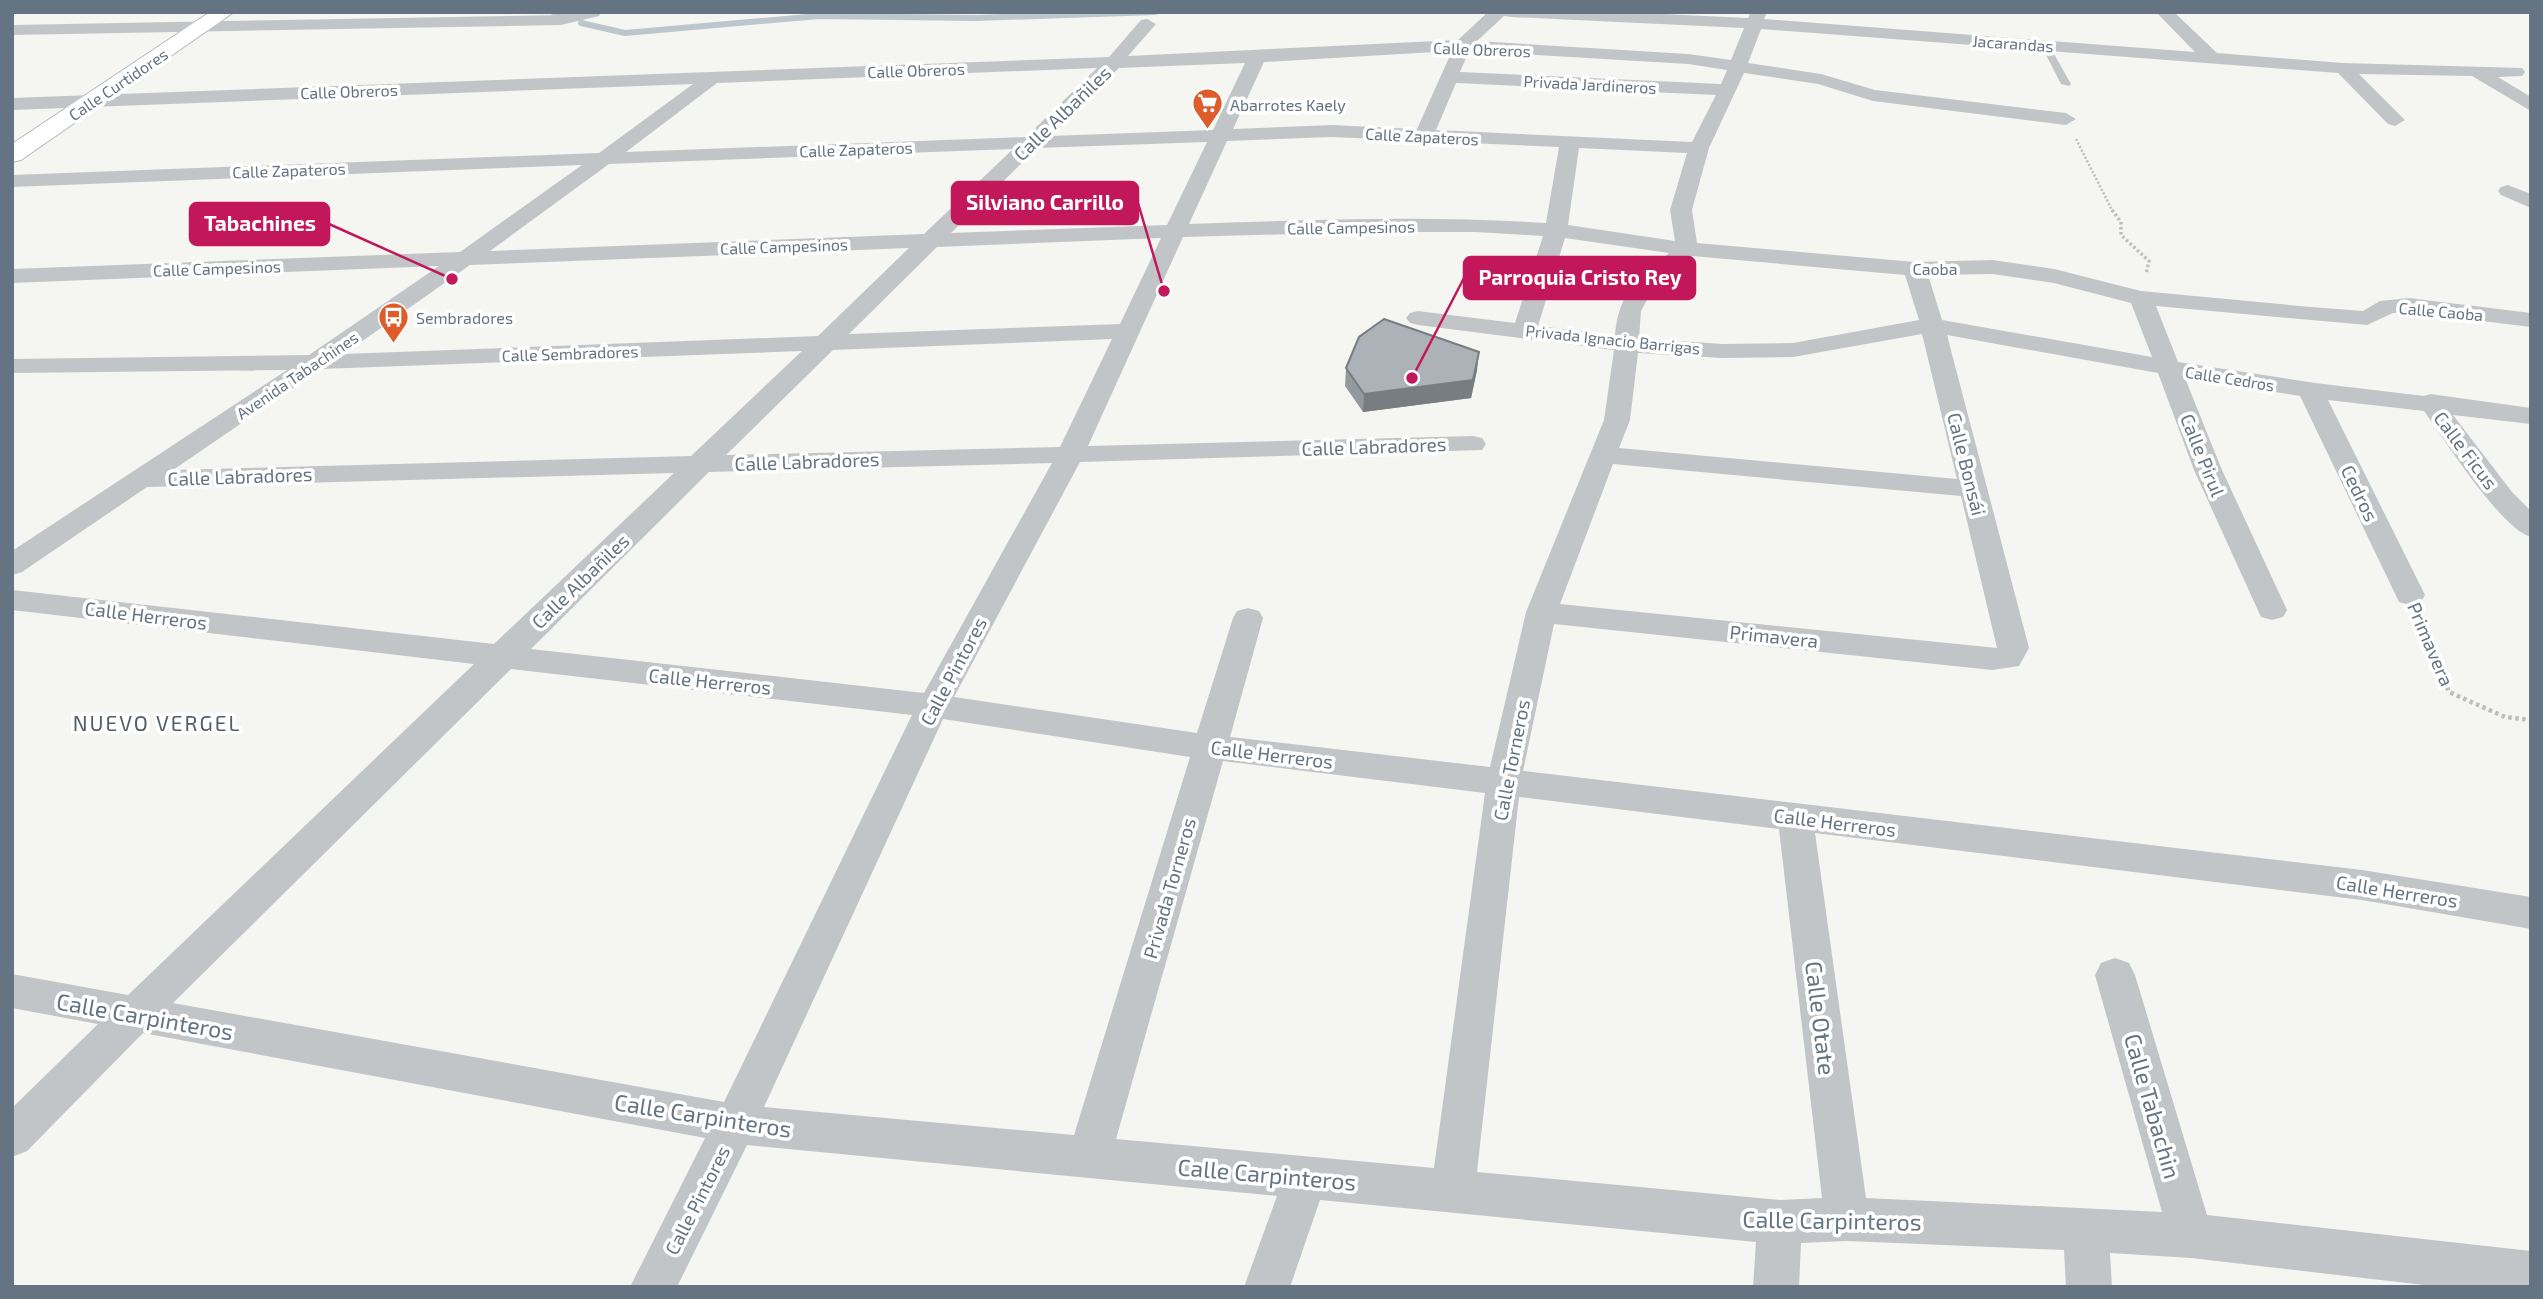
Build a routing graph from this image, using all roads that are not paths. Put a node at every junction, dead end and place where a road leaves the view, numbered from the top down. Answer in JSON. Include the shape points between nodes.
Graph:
{"nodes":[{"id":1,"x":224,"y":12,"type":"edge"},
{"id":2,"x":593,"y":12,"type":"edge"},
{"id":3,"x":1498,"y":12,"type":"edge"},
{"id":4,"x":1511,"y":12,"type":"edge"},
{"id":5,"x":2164,"y":12,"type":"edge"},
{"id":6,"x":1758,"y":18,"type":"edge"},
{"id":7,"x":1147,"y":24,"type":"dead end"},
{"id":8,"x":203,"y":26,"type":"junction"},
{"id":9,"x":12,"y":30,"type":"edge"},
{"id":10,"x":1463,"y":45,"type":"junction"},
{"id":11,"x":2045,"y":45,"type":"junction"},
{"id":12,"x":1257,"y":57,"type":"junction"},
{"id":13,"x":2213,"y":58,"type":"junction"},
{"id":14,"x":1114,"y":62,"type":"junction"},
{"id":15,"x":1739,"y":66,"type":"junction"},
{"id":16,"x":2343,"y":68,"type":"junction"},
{"id":17,"x":2515,"y":72,"type":"dead end"},
{"id":18,"x":2479,"y":73,"type":"junction"},
{"id":19,"x":1451,"y":77,"type":"junction"},
{"id":20,"x":712,"y":78,"type":"junction"},
{"id":21,"x":2066,"y":83,"type":"dead end"},
{"id":22,"x":1728,"y":90,"type":"junction"},
{"id":23,"x":92,"y":101,"type":"junction"},
{"id":24,"x":12,"y":104,"type":"edge"},
{"id":25,"x":2531,"y":105,"type":"edge"},
{"id":26,"x":2067,"y":119,"type":"road end"},
{"id":27,"x":2395,"y":120,"type":"dead end"},
{"id":28,"x":1220,"y":135,"type":"junction"},
{"id":29,"x":1423,"y":137,"type":"junction"},
{"id":30,"x":1032,"y":142,"type":"junction"},
{"id":31,"x":1570,"y":142,"type":"junction"},
{"id":32,"x":1699,"y":148,"type":"junction"},
{"id":33,"x":12,"y":155,"type":"edge"},
{"id":34,"x":607,"y":158,"type":"junction"},
{"id":35,"x":12,"y":181,"type":"edge"},
{"id":36,"x":2508,"y":191,"type":"dead end"},
{"id":37,"x":2531,"y":202,"type":"edge"},
{"id":38,"x":1556,"y":230,"type":"junction"},
{"id":39,"x":1175,"y":231,"type":"junction"},
{"id":40,"x":931,"y":241,"type":"junction"},
{"id":41,"x":1686,"y":249,"type":"junction"},
{"id":42,"x":465,"y":258,"type":"junction"},
{"id":43,"x":1915,"y":269,"type":"junction"},
{"id":44,"x":12,"y":276,"type":"edge"},
{"id":45,"x":2141,"y":298,"type":"junction"},
{"id":46,"x":2311,"y":314,"type":"joint"},
{"id":47,"x":1418,"y":318,"type":"dead end"},
{"id":48,"x":2531,"y":320,"type":"edge"},
{"id":49,"x":1932,"y":325,"type":"junction"},
{"id":50,"x":1525,"y":330,"type":"junction"},
{"id":51,"x":1128,"y":331,"type":"junction"},
{"id":52,"x":825,"y":343,"type":"junction"},
{"id":53,"x":1628,"y":343,"type":"junction"},
{"id":54,"x":318,"y":362,"type":"junction"},
{"id":55,"x":12,"y":366,"type":"edge"},
{"id":56,"x":2169,"y":368,"type":"junction"},
{"id":57,"x":2315,"y":391,"type":"junction"},
{"id":58,"x":2430,"y":402,"type":"junction"},
{"id":59,"x":2531,"y":416,"type":"edge"},
{"id":60,"x":1473,"y":444,"type":"dead end"},
{"id":61,"x":1070,"y":454,"type":"junction"},
{"id":62,"x":1602,"y":455,"type":"junction"},
{"id":63,"x":701,"y":464,"type":"junction"},
{"id":64,"x":141,"y":479,"type":"junction"},
{"id":65,"x":1973,"y":489,"type":"junction"},
{"id":66,"x":2531,"y":528,"type":"edge"},
{"id":67,"x":12,"y":565,"type":"edge"},
{"id":68,"x":2410,"y":595,"type":"road end"},
{"id":69,"x":12,"y":600,"type":"edge"},
{"id":70,"x":2272,"y":610,"type":"dead end"},
{"id":71,"x":1541,"y":612,"type":"junction"},
{"id":72,"x":1248,"y":618,"type":"dead end"},
{"id":73,"x":502,"y":657,"type":"junction"},
{"id":74,"x":2008,"y":658,"type":"joint"},
{"id":75,"x":933,"y":706,"type":"junction"},
{"id":76,"x":1210,"y":747,"type":"junction"},
{"id":77,"x":1504,"y":781,"type":"junction"},
{"id":78,"x":1795,"y":817,"type":"junction"},
{"id":79,"x":2531,"y":913,"type":"edge"},
{"id":80,"x":2115,"y":975,"type":"dead end"},
{"id":81,"x":12,"y":991,"type":"edge"},
{"id":82,"x":135,"y":1014,"type":"junction"},
{"id":83,"x":734,"y":1124,"type":"junction"},
{"id":84,"x":12,"y":1137,"type":"edge"},
{"id":85,"x":1089,"y":1157,"type":"junction"},
{"id":86,"x":1306,"y":1177,"type":"junction"},
{"id":87,"x":1453,"y":1191,"type":"junction"},
{"id":88,"x":1847,"y":1219,"type":"junction"},
{"id":89,"x":1780,"y":1222,"type":"junction"},
{"id":90,"x":2086,"y":1229,"type":"junction"},
{"id":91,"x":2191,"y":1236,"type":"junction"},
{"id":92,"x":2531,"y":1274,"type":"edge"},
{"id":93,"x":653,"y":1287,"type":"edge"},
{"id":94,"x":1267,"y":1287,"type":"edge"},
{"id":95,"x":1776,"y":1287,"type":"edge"},
{"id":96,"x":2089,"y":1287,"type":"edge"}],
"edges":[{"from":1,"to":8,"type":"street","name":"Calle Curtidores"},
{"from":2,"to":8,"type":"street","via":[[561,20]]},
{"from":3,"to":10,"type":"street"},
{"from":4,"to":6,"type":"street","name":"Jacarandas"},
{"from":5,"to":13,"type":"street"},
{"from":6,"to":11,"type":"street","name":"Jacarandas"},
{"from":6,"to":15,"type":"street"},
{"from":7,"to":14,"type":"street","name":"Calle Albañiles"},
{"from":8,"to":9,"type":"street"},
{"from":8,"to":23,"type":"street","name":"Calle Curtidores"},
{"from":10,"to":12,"type":"street","name":"Calle Obreros"},
{"from":10,"to":15,"type":"street","name":"Calle Obreros"},
{"from":10,"to":19,"type":"street"},
{"from":11,"to":13,"type":"street","name":"Jacarandas"},
{"from":11,"to":21,"type":"lane"},
{"from":12,"to":14,"type":"street","name":"Calle Obreros"},
{"from":12,"to":28,"type":"street","name":"Calle Pintores"},
{"from":13,"to":16,"type":"street","name":"Jacarandas"},
{"from":14,"to":20,"type":"street","name":"Calle Obreros"},
{"from":14,"to":30,"type":"street","name":"Calle Albañiles"},
{"from":15,"to":22,"type":"street"},
{"from":15,"to":26,"type":"street","name":"Calle Obreros","via":[[1821,79],[1873,95]]},
{"from":16,"to":18,"type":"street","name":"Jacarandas"},
{"from":16,"to":27,"type":"street"},
{"from":17,"to":18,"type":"street","name":"Jacarandas"},
{"from":18,"to":25,"type":"street"},
{"from":19,"to":22,"type":"street","name":"Privada Jardineros"},
{"from":19,"to":29,"type":"street"},
{"from":20,"to":23,"type":"street","name":"Calle Obreros"},
{"from":20,"to":34,"type":"street","name":"Avenida Tabachines"},
{"from":22,"to":32,"type":"street"},
{"from":23,"to":24,"type":"street","name":"Calle Obreros"},
{"from":23,"to":33,"type":"street","name":"Calle Curtidores"},
{"from":28,"to":29,"type":"street","name":"Calle Zapateros","via":[[1332,131]]},
{"from":28,"to":30,"type":"street","name":"Calle Zapateros"},
{"from":28,"to":39,"type":"street","name":"Calle Pintores"},
{"from":29,"to":31,"type":"street","name":"Calle Zapateros"},
{"from":30,"to":34,"type":"street","name":"Calle Zapateros"},
{"from":30,"to":40,"type":"street","name":"Calle Albañiles"},
{"from":31,"to":32,"type":"street","name":"Calle Zapateros"},
{"from":31,"to":38,"type":"street"},
{"from":32,"to":41,"type":"street","via":[[1681,210]]},
{"from":34,"to":35,"type":"street","name":"Calle Zapateros"},
{"from":34,"to":42,"type":"street","name":"Avenida Tabachines"},
{"from":36,"to":37,"type":"street"},
{"from":38,"to":39,"type":"street","name":"Calle Campesinos","via":[[1368,225]]},
{"from":38,"to":41,"type":"street","name":"Caoba"},
{"from":38,"to":50,"type":"street"},
{"from":39,"to":40,"type":"street","name":"Calle Campesinos"},
{"from":39,"to":51,"type":"street","name":"Calle Pintores"},
{"from":40,"to":42,"type":"street","name":"Calle Campesinos"},
{"from":40,"to":52,"type":"street","name":"Calle Albañiles"},
{"from":41,"to":43,"type":"street","name":"Caoba"},
{"from":41,"to":53,"type":"street","name":"Calle Torneros","via":[[1643,287],[1629,311]]},
{"from":42,"to":44,"type":"street","name":"Calle Campesinos"},
{"from":42,"to":54,"type":"street","name":"Avenida Tabachines"},
{"from":43,"to":45,"type":"street","name":"Caoba","via":[[1992,267],[2054,276]]},
{"from":43,"to":49,"type":"street","name":"Calle Bonsái"},
{"from":45,"to":46,"type":"street","name":"Caoba"},
{"from":45,"to":56,"type":"street","name":"Calle Pirul"},
{"from":46,"to":48,"type":"street","name":"Calle Caoba","via":[[2367,318],[2388,306],[2409,305]]},
{"from":47,"to":50,"type":"street","name":"Privada Ignacio Barrigas"},
{"from":49,"to":53,"type":"street","name":"Privada Ignacio Barrigas","via":[[1793,350],[1722,351]]},
{"from":49,"to":56,"type":"street","name":"Calle Cedros"},
{"from":49,"to":65,"type":"street","name":"Calle Bonsái"},
{"from":50,"to":53,"type":"street","name":"Privada Ignacio Barrigas"},
{"from":51,"to":52,"type":"street","name":"Calle Sembradores"},
{"from":51,"to":61,"type":"street","name":"Calle Pintores"},
{"from":52,"to":54,"type":"street","name":"Calle Sembradores"},
{"from":52,"to":63,"type":"street","name":"Calle Albañiles"},
{"from":53,"to":62,"type":"street","name":"Calle Torneros","via":[[1616,420]]},
{"from":54,"to":55,"type":"street","name":"Calle Sembradores"},
{"from":54,"to":64,"type":"street","name":"Avenida Tabachines"},
{"from":56,"to":57,"type":"street","name":"Calle Cedros"},
{"from":56,"to":70,"type":"street","name":"Calle Pirul","via":[[2207,470]]},
{"from":57,"to":58,"type":"street","name":"Calle Cedros"},
{"from":57,"to":68,"type":"street","name":"Cedros","via":[[2313,396]]},
{"from":58,"to":59,"type":"street","name":"Calle Cedros"},
{"from":58,"to":66,"type":"street","name":"Calle Ficus","via":[[2502,498]]},
{"from":60,"to":61,"type":"street","name":"Calle Labradores"},
{"from":61,"to":63,"type":"street","name":"Calle Labradores"},
{"from":61,"to":75,"type":"street","name":"Calle Pintores"},
{"from":62,"to":65,"type":"street"},
{"from":62,"to":71,"type":"street","name":"Calle Torneros"},
{"from":63,"to":64,"type":"street","name":"Calle Labradores"},
{"from":63,"to":73,"type":"street","name":"Calle Albañiles"},
{"from":64,"to":67,"type":"street","name":"Avenida Tabachines"},
{"from":65,"to":74,"type":"street","name":"Calle Bonsái","via":[[2012,648]]},
{"from":69,"to":73,"type":"street","name":"Calle Herreros"},
{"from":71,"to":74,"type":"street","name":"Primavera"},
{"from":71,"to":77,"type":"street","name":"Calle Torneros"},
{"from":72,"to":76,"type":"street","name":"Privada Torneros"},
{"from":73,"to":75,"type":"street","name":"Calle Herreros"},
{"from":73,"to":82,"type":"street","name":"Calle Albañiles"},
{"from":75,"to":76,"type":"street","name":"Calle Herreros"},
{"from":75,"to":83,"type":"street","name":"Calle Pintores"},
{"from":76,"to":77,"type":"street","name":"Calle Herreros"},
{"from":76,"to":85,"type":"street","name":"Privada Torneros"},
{"from":77,"to":78,"type":"street","name":"Calle Herreros"},
{"from":77,"to":87,"type":"street","name":"Calle Torneros"},
{"from":78,"to":79,"type":"street","name":"Calle Herreros","via":[[2362,885]]},
{"from":78,"to":88,"type":"street","name":"Calle Otate"},
{"from":80,"to":91,"type":"street","name":"Calle Tabachin"},
{"from":81,"to":82,"type":"street","name":"Calle Carpinteros"},
{"from":82,"to":83,"type":"street","name":"Calle Carpinteros"},
{"from":82,"to":84,"type":"street","name":"Calle Albañiles"},
{"from":83,"to":85,"type":"street","name":"Calle Carpinteros"},
{"from":83,"to":93,"type":"street","name":"Calle Pintores"},
{"from":85,"to":86,"type":"street","name":"Calle Carpinteros"},
{"from":86,"to":87,"type":"street","name":"Calle Carpinteros"},
{"from":86,"to":94,"type":"street"},
{"from":87,"to":89,"type":"street","name":"Calle Carpinteros"},
{"from":88,"to":89,"type":"street","name":"Calle Carpinteros"},
{"from":88,"to":90,"type":"street","name":"Calle Carpinteros"},
{"from":89,"to":95,"type":"street"},
{"from":90,"to":91,"type":"street","name":"Calle Carpinteros"},
{"from":90,"to":96,"type":"street"},
{"from":91,"to":92,"type":"street","name":"Calle Carpinteros"}]}
